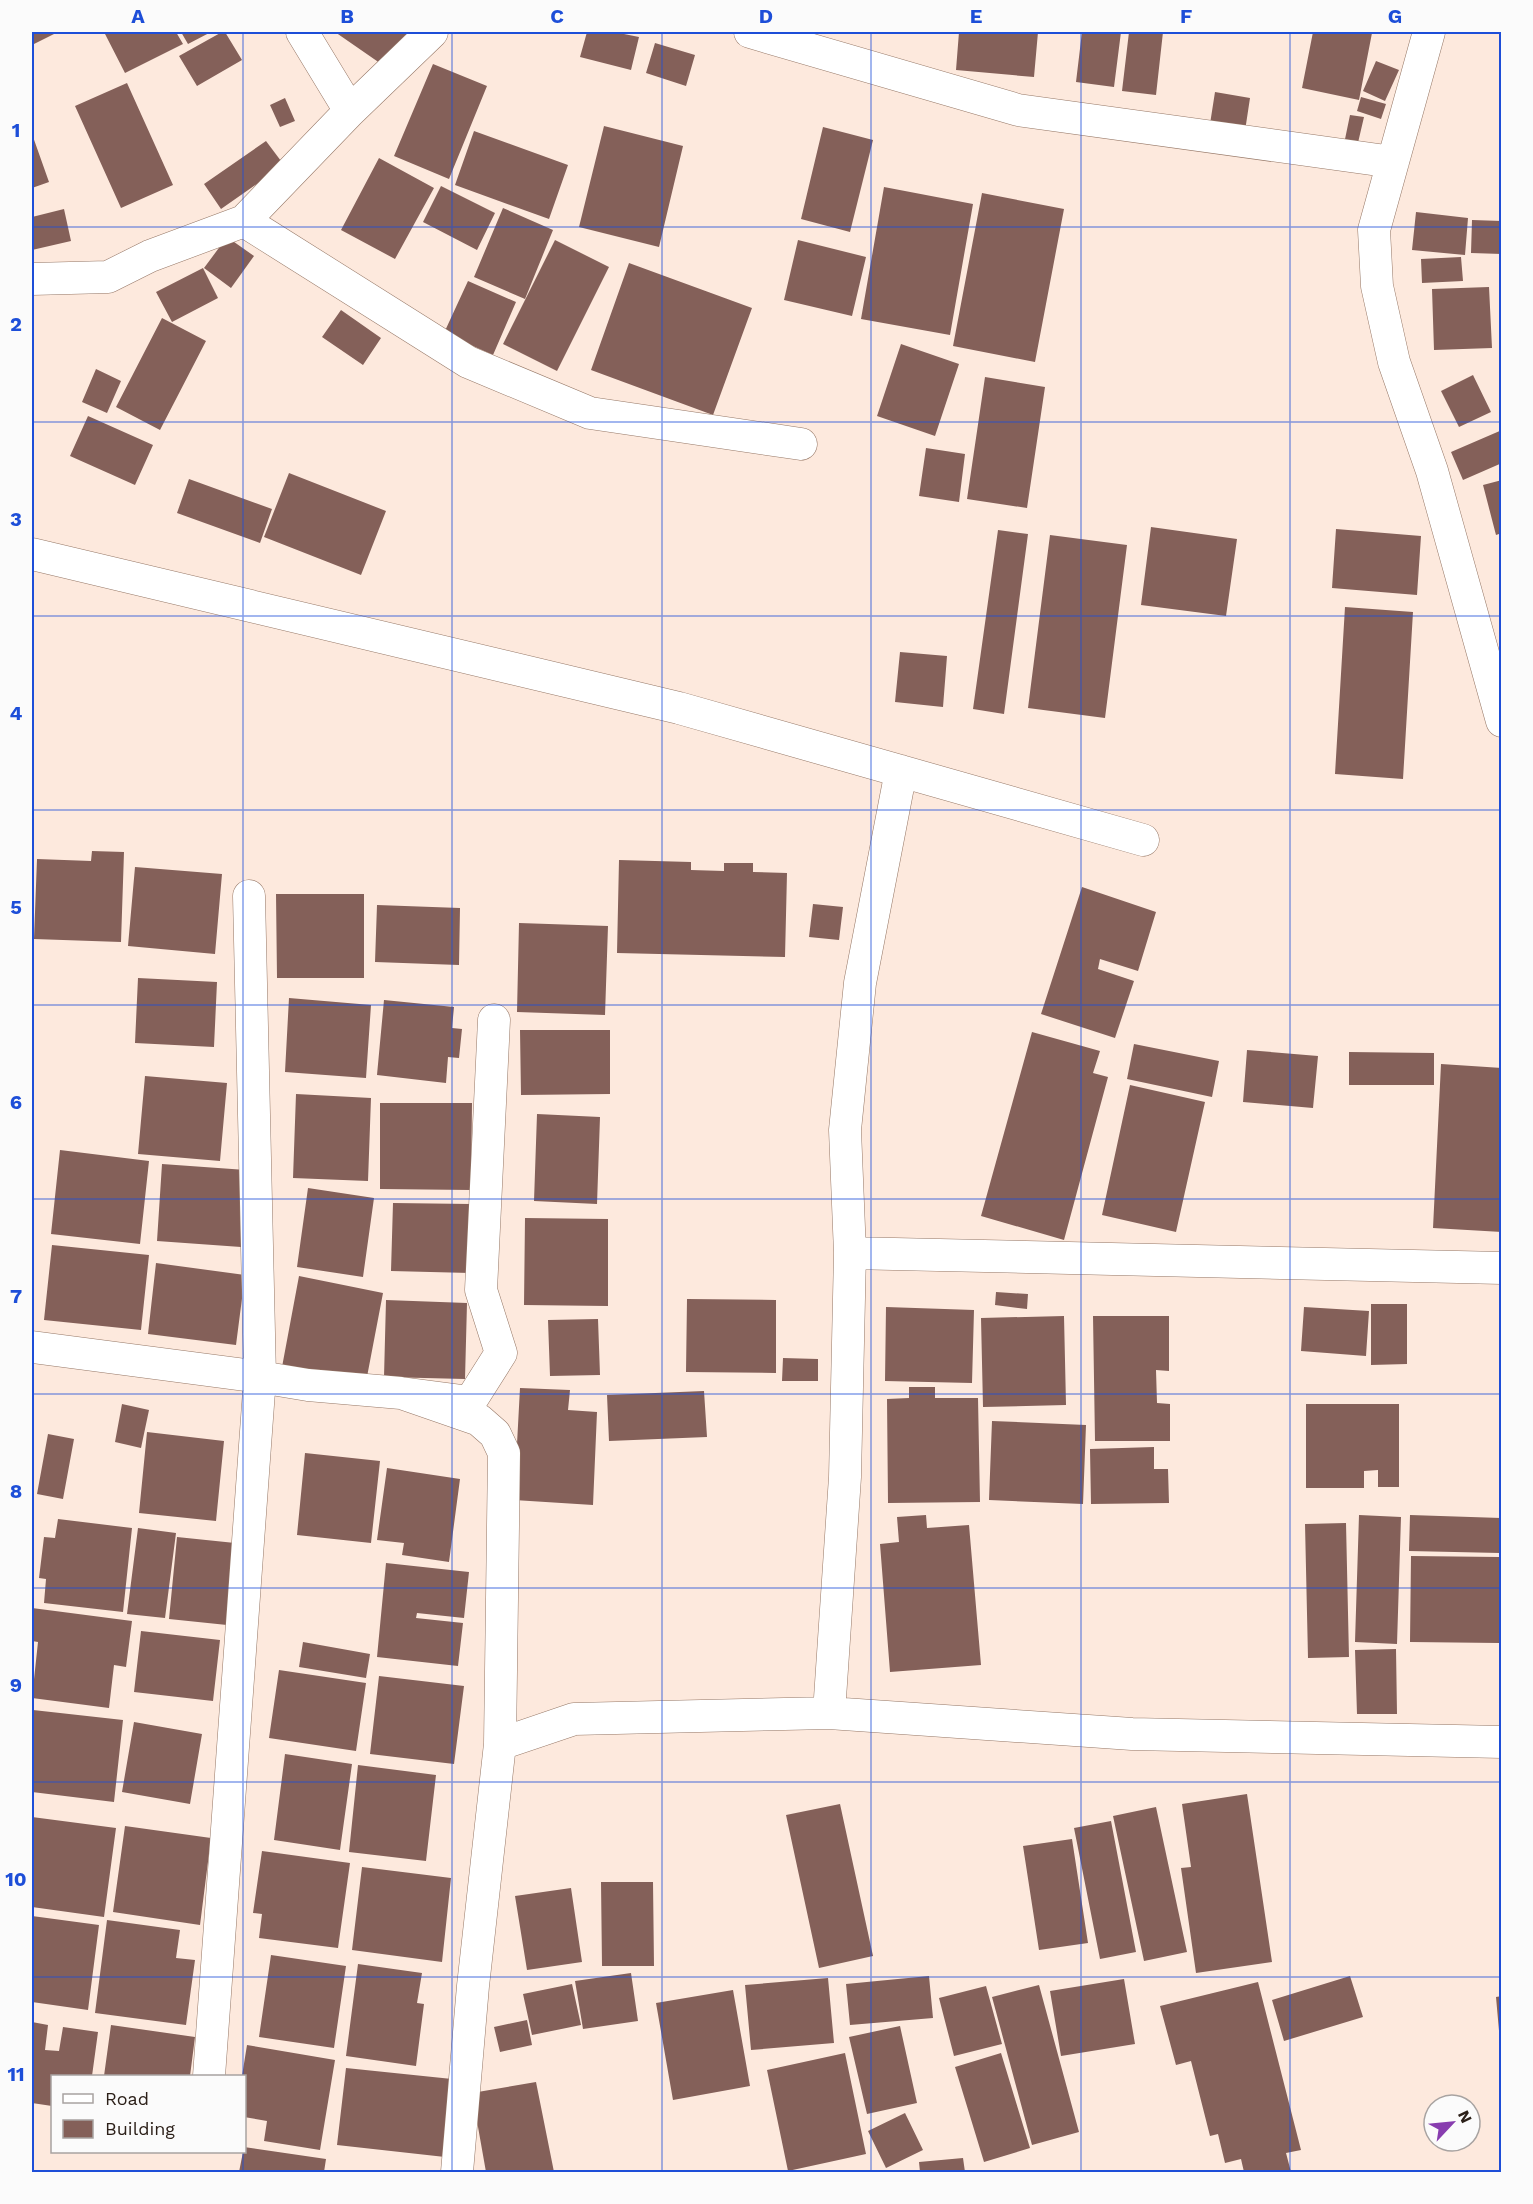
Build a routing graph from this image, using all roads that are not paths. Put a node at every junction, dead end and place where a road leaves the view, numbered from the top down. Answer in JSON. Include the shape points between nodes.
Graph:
{"nodes":[{"id":1,"x":302,"y":32,"type":"edge"},
{"id":2,"x":432,"y":32,"type":"edge"},
{"id":3,"x":750,"y":32,"type":"edge"},
{"id":4,"x":1429,"y":32,"type":"edge"},
{"id":5,"x":350,"y":111,"type":"junction"},
{"id":6,"x":1393,"y":162,"type":"junction"},
{"id":7,"x":244,"y":221,"type":"junction"},
{"id":8,"x":32,"y":279,"type":"edge"},
{"id":9,"x":801,"y":444,"type":"dead end"},
{"id":10,"x":32,"y":554,"type":"edge"},
{"id":11,"x":1502,"y":721,"type":"edge"},
{"id":12,"x":901,"y":771,"type":"junction"},
{"id":13,"x":1143,"y":840,"type":"dead end"},
{"id":14,"x":249,"y":896,"type":"dead end"},
{"id":15,"x":494,"y":1020,"type":"dead end"},
{"id":16,"x":850,"y":1253,"type":"junction"},
{"id":17,"x":1502,"y":1268,"type":"edge"},
{"id":18,"x":32,"y":1347,"type":"edge"},
{"id":19,"x":260,"y":1377,"type":"junction"},
{"id":20,"x":401,"y":1393,"type":"junction"},
{"id":21,"x":829,"y":1713,"type":"junction"},
{"id":22,"x":1502,"y":1742,"type":"edge"},
{"id":23,"x":500,"y":1744,"type":"junction"},
{"id":24,"x":209,"y":2075,"type":"edge"},
{"id":25,"x":457,"y":2172,"type":"edge"}],
"edges":[{"from":1,"to":5,"type":"street"},
{"from":2,"to":5,"type":"street"},
{"from":3,"to":6,"type":"street","via":[[1018,110]]},
{"from":4,"to":6,"type":"street"},
{"from":5,"to":7,"type":"street"},
{"from":6,"to":11,"type":"street","via":[[1374,230],[1377,286],[1394,362],[1432,471]]},
{"from":7,"to":8,"type":"street","via":[[150,256],[108,277]]},
{"from":7,"to":9,"type":"street","via":[[468,362],[590,413]]},
{"from":10,"to":12,"type":"street","via":[[679,708]]},
{"from":12,"to":13,"type":"street"},
{"from":12,"to":16,"type":"street","via":[[860,983],[845,1130]]},
{"from":14,"to":19,"type":"street"},
{"from":15,"to":20,"type":"street","via":[[481,1290],[501,1353],[470,1402]]},
{"from":16,"to":17,"type":"street"},
{"from":16,"to":21,"type":"street","via":[[844,1477]]},
{"from":18,"to":19,"type":"street"},
{"from":19,"to":20,"type":"street"},
{"from":19,"to":24,"type":"street"},
{"from":20,"to":23,"type":"street","via":[[479,1420],[495,1434],[504,1453]]},
{"from":21,"to":22,"type":"street","via":[[1132,1734]]},
{"from":21,"to":23,"type":"street","via":[[574,1719]]},
{"from":23,"to":25,"type":"street"}]}
